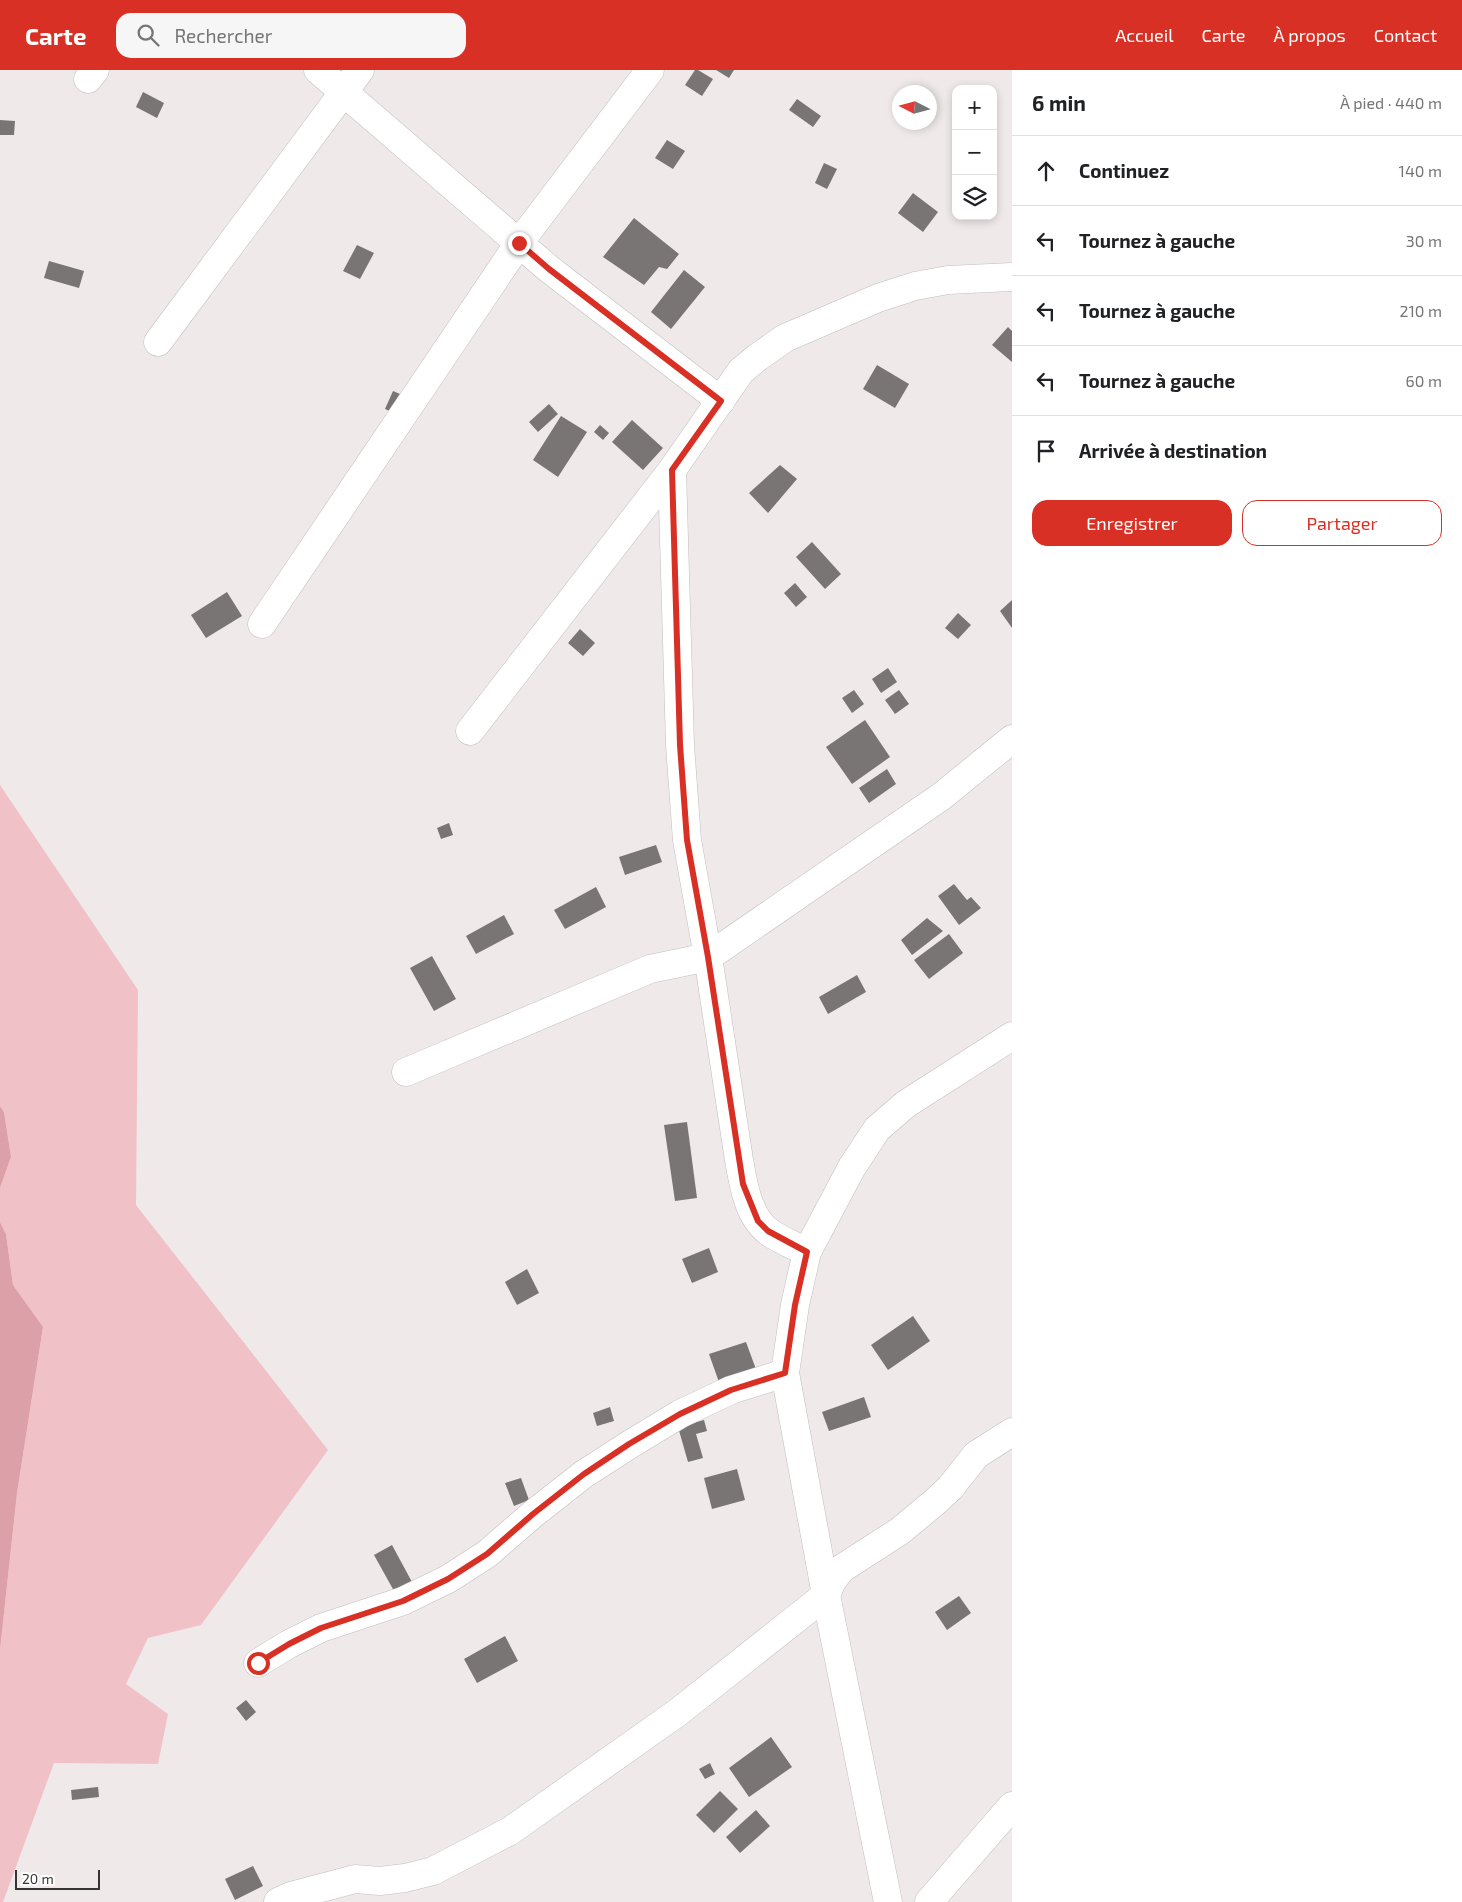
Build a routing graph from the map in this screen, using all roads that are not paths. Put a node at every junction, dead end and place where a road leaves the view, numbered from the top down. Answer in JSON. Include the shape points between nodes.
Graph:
{"nodes":[{"id":1,"x":318,"y":70,"type":"edge"},
{"id":2,"x":360,"y":70,"type":"edge"},
{"id":3,"x":650,"y":70,"type":"edge"},
{"id":4,"x":343,"y":93,"type":"junction"},
{"id":5,"x":519,"y":243,"type":"junction"},
{"id":6,"x":1012,"y":278,"type":"edge"},
{"id":7,"x":158,"y":342,"type":"dead end"},
{"id":8,"x":721,"y":401,"type":"junction"},
{"id":9,"x":672,"y":470,"type":"junction"},
{"id":10,"x":262,"y":624,"type":"dead end"},
{"id":11,"x":470,"y":731,"type":"dead end"},
{"id":12,"x":1012,"y":739,"type":"edge"},
{"id":13,"x":708,"y":957,"type":"junction"},
{"id":14,"x":1012,"y":1036,"type":"edge"},
{"id":15,"x":406,"y":1072,"type":"dead end"},
{"id":16,"x":807,"y":1252,"type":"junction"},
{"id":17,"x":785,"y":1373,"type":"junction"},
{"id":18,"x":1012,"y":1432,"type":"edge"},
{"id":19,"x":826,"y":1595,"type":"junction"},
{"id":20,"x":258,"y":1663,"type":"dead end"},
{"id":21,"x":1012,"y":1806,"type":"edge"},
{"id":22,"x":278,"y":1902,"type":"edge"},
{"id":23,"x":888,"y":1902,"type":"edge"},
{"id":24,"x":929,"y":1902,"type":"edge"}],
"edges":[{"from":1,"to":4,"type":"street"},
{"from":2,"to":4,"type":"street"},
{"from":3,"to":5,"type":"street"},
{"from":4,"to":5,"type":"street"},
{"from":4,"to":7,"type":"street"},
{"from":5,"to":8,"type":"street"},
{"from":5,"to":10,"type":"street"},
{"from":6,"to":8,"type":"street","via":[[948,280],[878,298],[785,338],[741,371]]},
{"from":8,"to":9,"type":"street"},
{"from":9,"to":11,"type":"street"},
{"from":9,"to":13,"type":"street","via":[[680,745],[687,840]]},
{"from":12,"to":13,"type":"street","via":[[942,796]]},
{"from":13,"to":15,"type":"street","via":[[650,969]]},
{"from":13,"to":16,"type":"street","via":[[739,1160],[750,1204],[758,1221],[768,1231]]},
{"from":14,"to":16,"type":"street","via":[[906,1104],[877,1128],[852,1167]]},
{"from":16,"to":17,"type":"street"},
{"from":17,"to":19,"type":"street"},
{"from":17,"to":20,"type":"street","via":[[731,1390],[680,1414],[629,1444],[584,1474],[487,1554],[448,1579],[403,1601],[321,1628]]},
{"from":18,"to":19,"type":"street","via":[[976,1455],[950,1488],[900,1531],[840,1569]]},
{"from":19,"to":22,"type":"street","via":[[677,1713],[510,1831],[433,1871],[405,1878],[355,1879]]},
{"from":19,"to":23,"type":"street"},
{"from":21,"to":24,"type":"street"}]}
